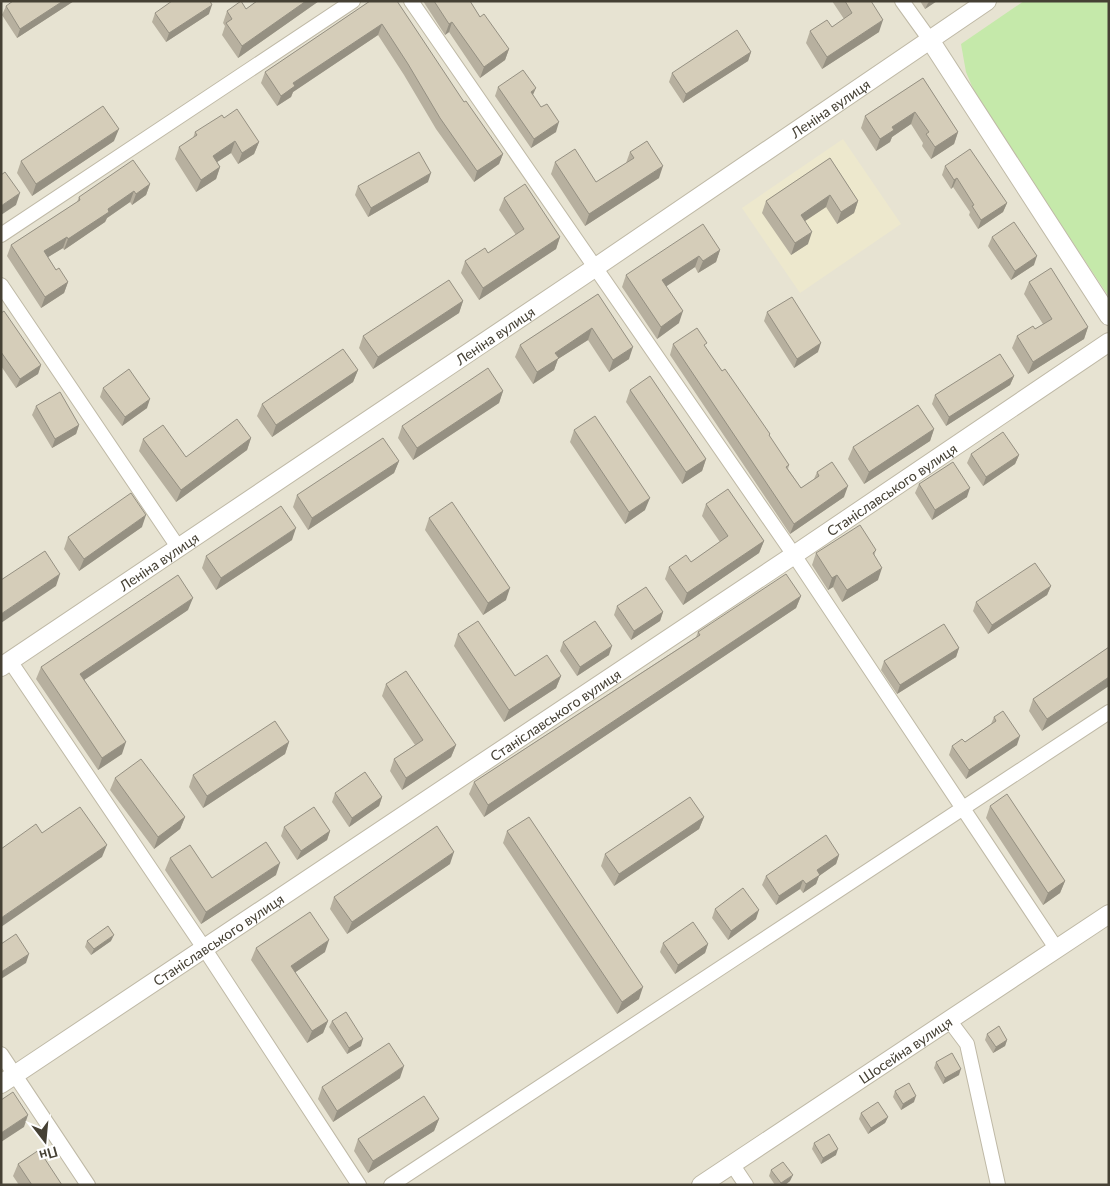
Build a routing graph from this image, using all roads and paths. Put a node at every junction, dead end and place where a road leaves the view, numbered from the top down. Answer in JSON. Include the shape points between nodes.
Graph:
{"nodes":[{"id":1,"x":353,"y":1,"type":"edge"},
{"id":2,"x":411,"y":1,"type":"edge"},
{"id":3,"x":902,"y":1,"type":"edge"},
{"id":4,"x":987,"y":1,"type":"edge"},
{"id":5,"x":930,"y":40,"type":"junction"},
{"id":6,"x":1,"y":235,"type":"edge"},
{"id":7,"x":596,"y":267,"type":"junction"},
{"id":8,"x":1,"y":285,"type":"edge"},
{"id":9,"x":1109,"y":316,"type":"edge"},
{"id":10,"x":1109,"y":342,"type":"edge"},
{"id":11,"x":178,"y":548,"type":"junction"},
{"id":12,"x":794,"y":555,"type":"junction"},
{"id":13,"x":5,"y":664,"type":"edge"},
{"id":14,"x":1109,"y":712,"type":"edge"},
{"id":15,"x":962,"y":809,"type":"junction"},
{"id":16,"x":1109,"y":914,"type":"edge"},
{"id":17,"x":204,"y":948,"type":"junction"},
{"id":18,"x":1056,"y":948,"type":"junction"},
{"id":19,"x":949,"y":1020,"type":"junction"},
{"id":20,"x":1,"y":1054,"type":"edge"},
{"id":21,"x":8,"y":1079,"type":"edge"},
{"id":22,"x":732,"y":1164,"type":"junction"},
{"id":23,"x":88,"y":1185,"type":"edge"},
{"id":24,"x":359,"y":1185,"type":"edge"},
{"id":25,"x":391,"y":1185,"type":"edge"},
{"id":26,"x":701,"y":1185,"type":"edge"},
{"id":27,"x":746,"y":1185,"type":"edge"},
{"id":28,"x":998,"y":1185,"type":"edge"}],
"edges":[{"from":1,"to":6,"type":"street"},
{"from":2,"to":7,"type":"street"},
{"from":3,"to":5,"type":"street"},
{"from":4,"to":5,"type":"street","name":"Леніна вулиця"},
{"from":5,"to":7,"type":"street","name":"Леніна вулиця"},
{"from":5,"to":9,"type":"street"},
{"from":7,"to":11,"type":"street","name":"Леніна вулиця"},
{"from":7,"to":12,"type":"street"},
{"from":8,"to":11,"type":"street"},
{"from":10,"to":12,"type":"street","name":"Станіславського вулиця"},
{"from":11,"to":13,"type":"street","name":"Леніна вулиця"},
{"from":12,"to":15,"type":"street"},
{"from":12,"to":17,"type":"street","name":"Станіславського вулиця"},
{"from":13,"to":17,"type":"street"},
{"from":14,"to":15,"type":"street"},
{"from":15,"to":18,"type":"street"},
{"from":15,"to":25,"type":"street"},
{"from":16,"to":18,"type":"street","name":"Шосейна вулиця"},
{"from":17,"to":21,"type":"street","name":"Станіславського вулиця"},
{"from":17,"to":24,"type":"street"},
{"from":18,"to":19,"type":"street","name":"Шосейна вулиця"},
{"from":19,"to":22,"type":"street","name":"Шосейна вулиця"},
{"from":19,"to":28,"type":"street","via":[[968,1044]]},
{"from":20,"to":21,"type":"street"},
{"from":21,"to":23,"type":"street"},
{"from":22,"to":26,"type":"street","name":"Шосейна вулиця"},
{"from":22,"to":27,"type":"street"}]}
